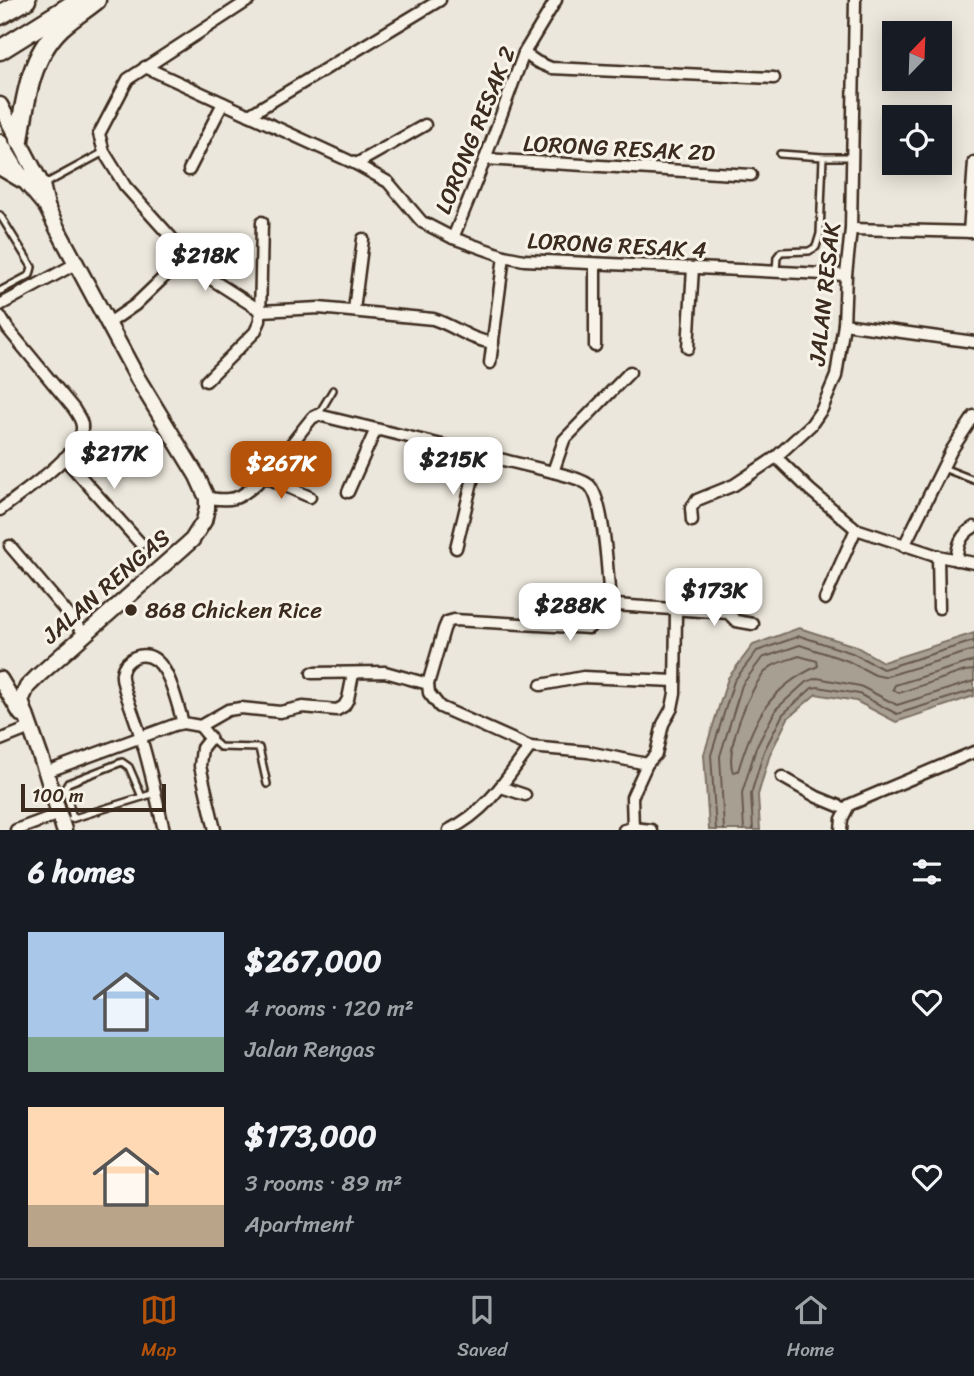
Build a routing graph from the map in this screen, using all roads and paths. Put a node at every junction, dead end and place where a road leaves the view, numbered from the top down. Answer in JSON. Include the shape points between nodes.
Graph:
{"nodes":[{"id":1,"x":26,"y":0,"type":"edge"},
{"id":2,"x":80,"y":0,"type":"edge"},
{"id":3,"x":96,"y":0,"type":"edge"},
{"id":4,"x":249,"y":0,"type":"edge"},
{"id":5,"x":440,"y":0,"type":"edge"},
{"id":6,"x":556,"y":0,"type":"edge"},
{"id":7,"x":855,"y":0,"type":"edge"},
{"id":8,"x":0,"y":15,"type":"edge"},
{"id":9,"x":0,"y":50,"type":"edge"},
{"id":10,"x":524,"y":53,"type":"junction"},
{"id":11,"x":145,"y":67,"type":"junction"},
{"id":12,"x":774,"y":78,"type":"dead end"},
{"id":13,"x":223,"y":103,"type":"junction"},
{"id":14,"x":0,"y":105,"type":"edge"},
{"id":15,"x":249,"y":115,"type":"junction"},
{"id":16,"x":425,"y":125,"type":"dead end"},
{"id":17,"x":19,"y":140,"type":"junction"},
{"id":18,"x":0,"y":142,"type":"edge"},
{"id":19,"x":104,"y":152,"type":"junction"},
{"id":20,"x":780,"y":154,"type":"dead end"},
{"id":21,"x":822,"y":157,"type":"junction"},
{"id":22,"x":852,"y":157,"type":"junction"},
{"id":23,"x":485,"y":159,"type":"junction"},
{"id":24,"x":974,"y":162,"type":"edge"},
{"id":25,"x":356,"y":164,"type":"junction"},
{"id":26,"x":0,"y":165,"type":"edge"},
{"id":27,"x":190,"y":170,"type":"dead end"},
{"id":28,"x":751,"y":175,"type":"dead end"},
{"id":29,"x":22,"y":178,"type":"junction"},
{"id":30,"x":42,"y":185,"type":"junction"},
{"id":31,"x":48,"y":210,"type":"junction"},
{"id":32,"x":0,"y":215,"type":"edge"},
{"id":33,"x":262,"y":222,"type":"dead end"},
{"id":34,"x":851,"y":229,"type":"junction"},
{"id":35,"x":972,"y":232,"type":"edge"},
{"id":36,"x":453,"y":238,"type":"junction"},
{"id":37,"x":363,"y":239,"type":"dead end"},
{"id":38,"x":187,"y":255,"type":"junction"},
{"id":39,"x":503,"y":256,"type":"junction"},
{"id":40,"x":77,"y":263,"type":"junction"},
{"id":41,"x":595,"y":264,"type":"junction"},
{"id":42,"x":693,"y":268,"type":"junction"},
{"id":43,"x":776,"y":271,"type":"junction"},
{"id":44,"x":846,"y":275,"type":"junction"},
{"id":45,"x":0,"y":282,"type":"edge"},
{"id":46,"x":2,"y":290,"type":"edge"},
{"id":47,"x":0,"y":304,"type":"edge"},
{"id":48,"x":355,"y":310,"type":"junction"},
{"id":49,"x":261,"y":311,"type":"junction"},
{"id":50,"x":0,"y":316,"type":"edge"},
{"id":51,"x":109,"y":323,"type":"junction"},
{"id":52,"x":844,"y":324,"type":"junction"},
{"id":53,"x":974,"y":342,"type":"edge"},
{"id":54,"x":493,"y":343,"type":"junction"},
{"id":55,"x":596,"y":346,"type":"dead end"},
{"id":56,"x":688,"y":348,"type":"dead end"},
{"id":57,"x":490,"y":363,"type":"dead end"},
{"id":58,"x":630,"y":372,"type":"dead end"},
{"id":59,"x":206,"y":381,"type":"dead end"},
{"id":60,"x":334,"y":390,"type":"dead end"},
{"id":61,"x":318,"y":415,"type":"junction"},
{"id":62,"x":974,"y":416,"type":"edge"},
{"id":63,"x":376,"y":429,"type":"junction"},
{"id":64,"x":479,"y":453,"type":"junction"},
{"id":65,"x":776,"y":457,"type":"junction"},
{"id":66,"x":64,"y":458,"type":"junction"},
{"id":67,"x":943,"y":468,"type":"junction"},
{"id":68,"x":553,"y":472,"type":"junction"},
{"id":69,"x":263,"y":476,"type":"junction"},
{"id":70,"x":974,"y":480,"type":"edge"},
{"id":71,"x":348,"y":492,"type":"dead end"},
{"id":72,"x":310,"y":497,"type":"dead end"},
{"id":73,"x":207,"y":498,"type":"junction"},
{"id":74,"x":0,"y":510,"type":"edge"},
{"id":75,"x":692,"y":521,"type":"dead end"},
{"id":76,"x":974,"y":527,"type":"edge"},
{"id":77,"x":856,"y":528,"type":"junction"},
{"id":78,"x":140,"y":543,"type":"dead end"},
{"id":79,"x":10,"y":546,"type":"dead end"},
{"id":80,"x":904,"y":546,"type":"junction"},
{"id":81,"x":456,"y":548,"type":"dead end"},
{"id":82,"x":939,"y":556,"type":"junction"},
{"id":83,"x":956,"y":560,"type":"junction"},
{"id":84,"x":974,"y":562,"type":"edge"},
{"id":85,"x":825,"y":599,"type":"dead end"},
{"id":86,"x":610,"y":604,"type":"junction"},
{"id":87,"x":939,"y":608,"type":"dead end"},
{"id":88,"x":676,"y":611,"type":"junction"},
{"id":89,"x":753,"y":624,"type":"dead end"},
{"id":90,"x":85,"y":634,"type":"junction"},
{"id":91,"x":312,"y":673,"type":"dead end"},
{"id":92,"x":353,"y":674,"type":"junction"},
{"id":93,"x":0,"y":678,"type":"edge"},
{"id":94,"x":674,"y":681,"type":"junction"},
{"id":95,"x":428,"y":684,"type":"junction"},
{"id":96,"x":541,"y":685,"type":"dead end"},
{"id":97,"x":23,"y":694,"type":"junction"},
{"id":98,"x":183,"y":723,"type":"junction"},
{"id":99,"x":29,"y":724,"type":"junction"},
{"id":100,"x":200,"y":726,"type":"junction"},
{"id":101,"x":141,"y":737,"type":"junction"},
{"id":102,"x":210,"y":738,"type":"junction"},
{"id":103,"x":0,"y":740,"type":"edge"},
{"id":104,"x":530,"y":747,"type":"junction"},
{"id":105,"x":974,"y":752,"type":"edge"},
{"id":106,"x":647,"y":764,"type":"junction"},
{"id":107,"x":46,"y":772,"type":"junction"},
{"id":108,"x":782,"y":777,"type":"dead end"},
{"id":109,"x":267,"y":783,"type":"dead end"},
{"id":110,"x":501,"y":787,"type":"junction"},
{"id":111,"x":155,"y":793,"type":"junction"},
{"id":112,"x":525,"y":795,"type":"dead end"},
{"id":113,"x":142,"y":797,"type":"junction"},
{"id":114,"x":846,"y":809,"type":"junction"},
{"id":115,"x":470,"y":819,"type":"junction"},
{"id":116,"x":64,"y":821,"type":"edge"},
{"id":117,"x":628,"y":829,"type":"edge"},
{"id":118,"x":16,"y":830,"type":"edge"},
{"id":119,"x":164,"y":830,"type":"edge"},
{"id":120,"x":215,"y":830,"type":"edge"},
{"id":121,"x":449,"y":830,"type":"edge"},
{"id":122,"x":475,"y":830,"type":"edge"},
{"id":123,"x":651,"y":830,"type":"edge"},
{"id":124,"x":841,"y":830,"type":"edge"}],
"edges":[{"from":1,"to":8,"type":"highway"},
{"from":2,"to":9,"type":"highway"},
{"from":3,"to":17,"type":"highway","via":[[61,27],[42,52],[29,86]]},
{"from":4,"to":11,"type":"street"},
{"from":5,"to":15,"type":"street"},
{"from":6,"to":10,"type":"street","name":"LORONG RESAK 2"},
{"from":7,"to":22,"type":"street","name":"JALAN RESAK"},
{"from":10,"to":12,"type":"street","via":[[551,68]]},
{"from":10,"to":23,"type":"street","name":"LORONG RESAK 2"},
{"from":11,"to":13,"type":"street","name":"LORONG RESAK 4"},
{"from":11,"to":19,"type":"street","via":[[128,79],[101,128]]},
{"from":13,"to":15,"type":"street","name":"LORONG RESAK 4"},
{"from":13,"to":27,"type":"street"},
{"from":14,"to":17,"type":"street"},
{"from":15,"to":25,"type":"street","name":"LORONG RESAK 4"},
{"from":16,"to":25,"type":"street"},
{"from":17,"to":30,"type":"street"},
{"from":18,"to":29,"type":"street"},
{"from":19,"to":30,"type":"lane"},
{"from":19,"to":38,"type":"street","via":[[125,186]]},
{"from":20,"to":21,"type":"lane"},
{"from":21,"to":22,"type":"lane"},
{"from":21,"to":43,"type":"lane","via":[[816,247],[781,252],[776,257]]},
{"from":22,"to":34,"type":"street","name":"JALAN RESAK"},
{"from":23,"to":28,"type":"street","name":"LORONG RESAK 2D"},
{"from":23,"to":36,"type":"street","name":"LORONG RESAK 2"},
{"from":24,"to":35,"type":"street"},
{"from":25,"to":36,"type":"street","name":"LORONG RESAK 4","via":[[388,182],[422,222]]},
{"from":26,"to":29,"type":"highway"},
{"from":29,"to":31,"type":"street"},
{"from":30,"to":31,"type":"street"},
{"from":31,"to":40,"type":"street"},
{"from":32,"to":46,"type":"lane","via":[[32,267],[30,275]]},
{"from":33,"to":49,"type":"street"},
{"from":34,"to":35,"type":"street"},
{"from":34,"to":44,"type":"street","name":"JALAN RESAK"},
{"from":36,"to":39,"type":"street","name":"LORONG RESAK 4"},
{"from":37,"to":48,"type":"street"},
{"from":38,"to":49,"type":"street","via":[[211,279]]},
{"from":38,"to":51,"type":"street","via":[[135,305]]},
{"from":39,"to":41,"type":"street","name":"LORONG RESAK 4"},
{"from":39,"to":54,"type":"street"},
{"from":40,"to":47,"type":"street"},
{"from":40,"to":51,"type":"street"},
{"from":41,"to":42,"type":"street","name":"LORONG RESAK 4"},
{"from":41,"to":55,"type":"street"},
{"from":42,"to":43,"type":"street","name":"LORONG RESAK 4"},
{"from":42,"to":56,"type":"street"},
{"from":43,"to":44,"type":"street","name":"LORONG RESAK 4"},
{"from":44,"to":52,"type":"street","name":"JALAN RESAK"},
{"from":45,"to":46,"type":"lane"},
{"from":48,"to":49,"type":"street"},
{"from":48,"to":54,"type":"street","via":[[433,319],[473,339]]},
{"from":49,"to":59,"type":"street","via":[[255,332]]},
{"from":50,"to":66,"type":"street","via":[[82,421],[77,444]]},
{"from":51,"to":73,"type":"street"},
{"from":52,"to":53,"type":"street"},
{"from":52,"to":65,"type":"street","name":"JALAN RESAK","via":[[836,376],[822,409]]},
{"from":54,"to":57,"type":"street"},
{"from":58,"to":68,"type":"street","via":[[564,440]]},
{"from":60,"to":61,"type":"lane"},
{"from":61,"to":63,"type":"street"},
{"from":61,"to":69,"type":"street"},
{"from":62,"to":67,"type":"street"},
{"from":63,"to":64,"type":"street"},
{"from":63,"to":71,"type":"street"},
{"from":64,"to":68,"type":"street"},
{"from":64,"to":81,"type":"street"},
{"from":65,"to":75,"type":"street","name":"JALAN RESAK","via":[[734,485],[697,500],[691,508]]},
{"from":65,"to":77,"type":"street"},
{"from":66,"to":74,"type":"street"},
{"from":66,"to":78,"type":"street"},
{"from":67,"to":70,"type":"lane"},
{"from":67,"to":80,"type":"street"},
{"from":68,"to":86,"type":"street","via":[[583,481],[594,493],[600,509]]},
{"from":69,"to":72,"type":"street"},
{"from":69,"to":73,"type":"street","via":[[241,495]]},
{"from":73,"to":90,"type":"street","name":"JALAN RENGAS","via":[[204,521],[192,540]]},
{"from":76,"to":83,"type":"street","via":[[958,544]]},
{"from":77,"to":80,"type":"street"},
{"from":77,"to":85,"type":"street"},
{"from":79,"to":90,"type":"street"},
{"from":80,"to":82,"type":"street"},
{"from":82,"to":83,"type":"street"},
{"from":82,"to":87,"type":"street"},
{"from":83,"to":84,"type":"street"},
{"from":86,"to":88,"type":"street"},
{"from":86,"to":95,"type":"street","via":[[596,607],[589,628],[447,622]]},
{"from":88,"to":89,"type":"street","via":[[728,613],[736,621]]},
{"from":88,"to":94,"type":"street"},
{"from":90,"to":97,"type":"street","name":"JALAN RENGAS"},
{"from":91,"to":92,"type":"street"},
{"from":92,"to":95,"type":"street","via":[[385,672]]},
{"from":92,"to":100,"type":"street","via":[[348,699],[337,710],[241,708]]},
{"from":93,"to":97,"type":"street"},
{"from":93,"to":99,"type":"street"},
{"from":94,"to":96,"type":"street","via":[[583,677]]},
{"from":94,"to":106,"type":"street","via":[[672,708],[656,754]]},
{"from":95,"to":104,"type":"street","via":[[440,707]]},
{"from":97,"to":99,"type":"street"},
{"from":98,"to":100,"type":"street"},
{"from":98,"to":101,"type":"street"},
{"from":98,"to":101,"type":"street","via":[[164,667],[150,656],[137,657],[125,664],[121,675]]},
{"from":99,"to":103,"type":"street"},
{"from":99,"to":107,"type":"street"},
{"from":100,"to":102,"type":"street"},
{"from":101,"to":107,"type":"street"},
{"from":101,"to":111,"type":"street"},
{"from":102,"to":109,"type":"lane","via":[[220,747],[259,748]]},
{"from":102,"to":120,"type":"street","via":[[202,748],[200,766]]},
{"from":104,"to":106,"type":"street"},
{"from":104,"to":110,"type":"street"},
{"from":105,"to":114,"type":"street"},
{"from":106,"to":117,"type":"street","via":[[632,797]]},
{"from":107,"to":116,"type":"street"},
{"from":108,"to":114,"type":"street"},
{"from":110,"to":112,"type":"street"},
{"from":110,"to":115,"type":"street"},
{"from":111,"to":113,"type":"lane"},
{"from":111,"to":119,"type":"street"},
{"from":113,"to":116,"type":"lane"},
{"from":113,"to":116,"type":"lane","via":[[129,767],[122,762],[68,783]]},
{"from":114,"to":124,"type":"street"},
{"from":115,"to":121,"type":"street"},
{"from":115,"to":122,"type":"street"},
{"from":116,"to":118,"type":"street"},
{"from":117,"to":123,"type":"street"}]}
